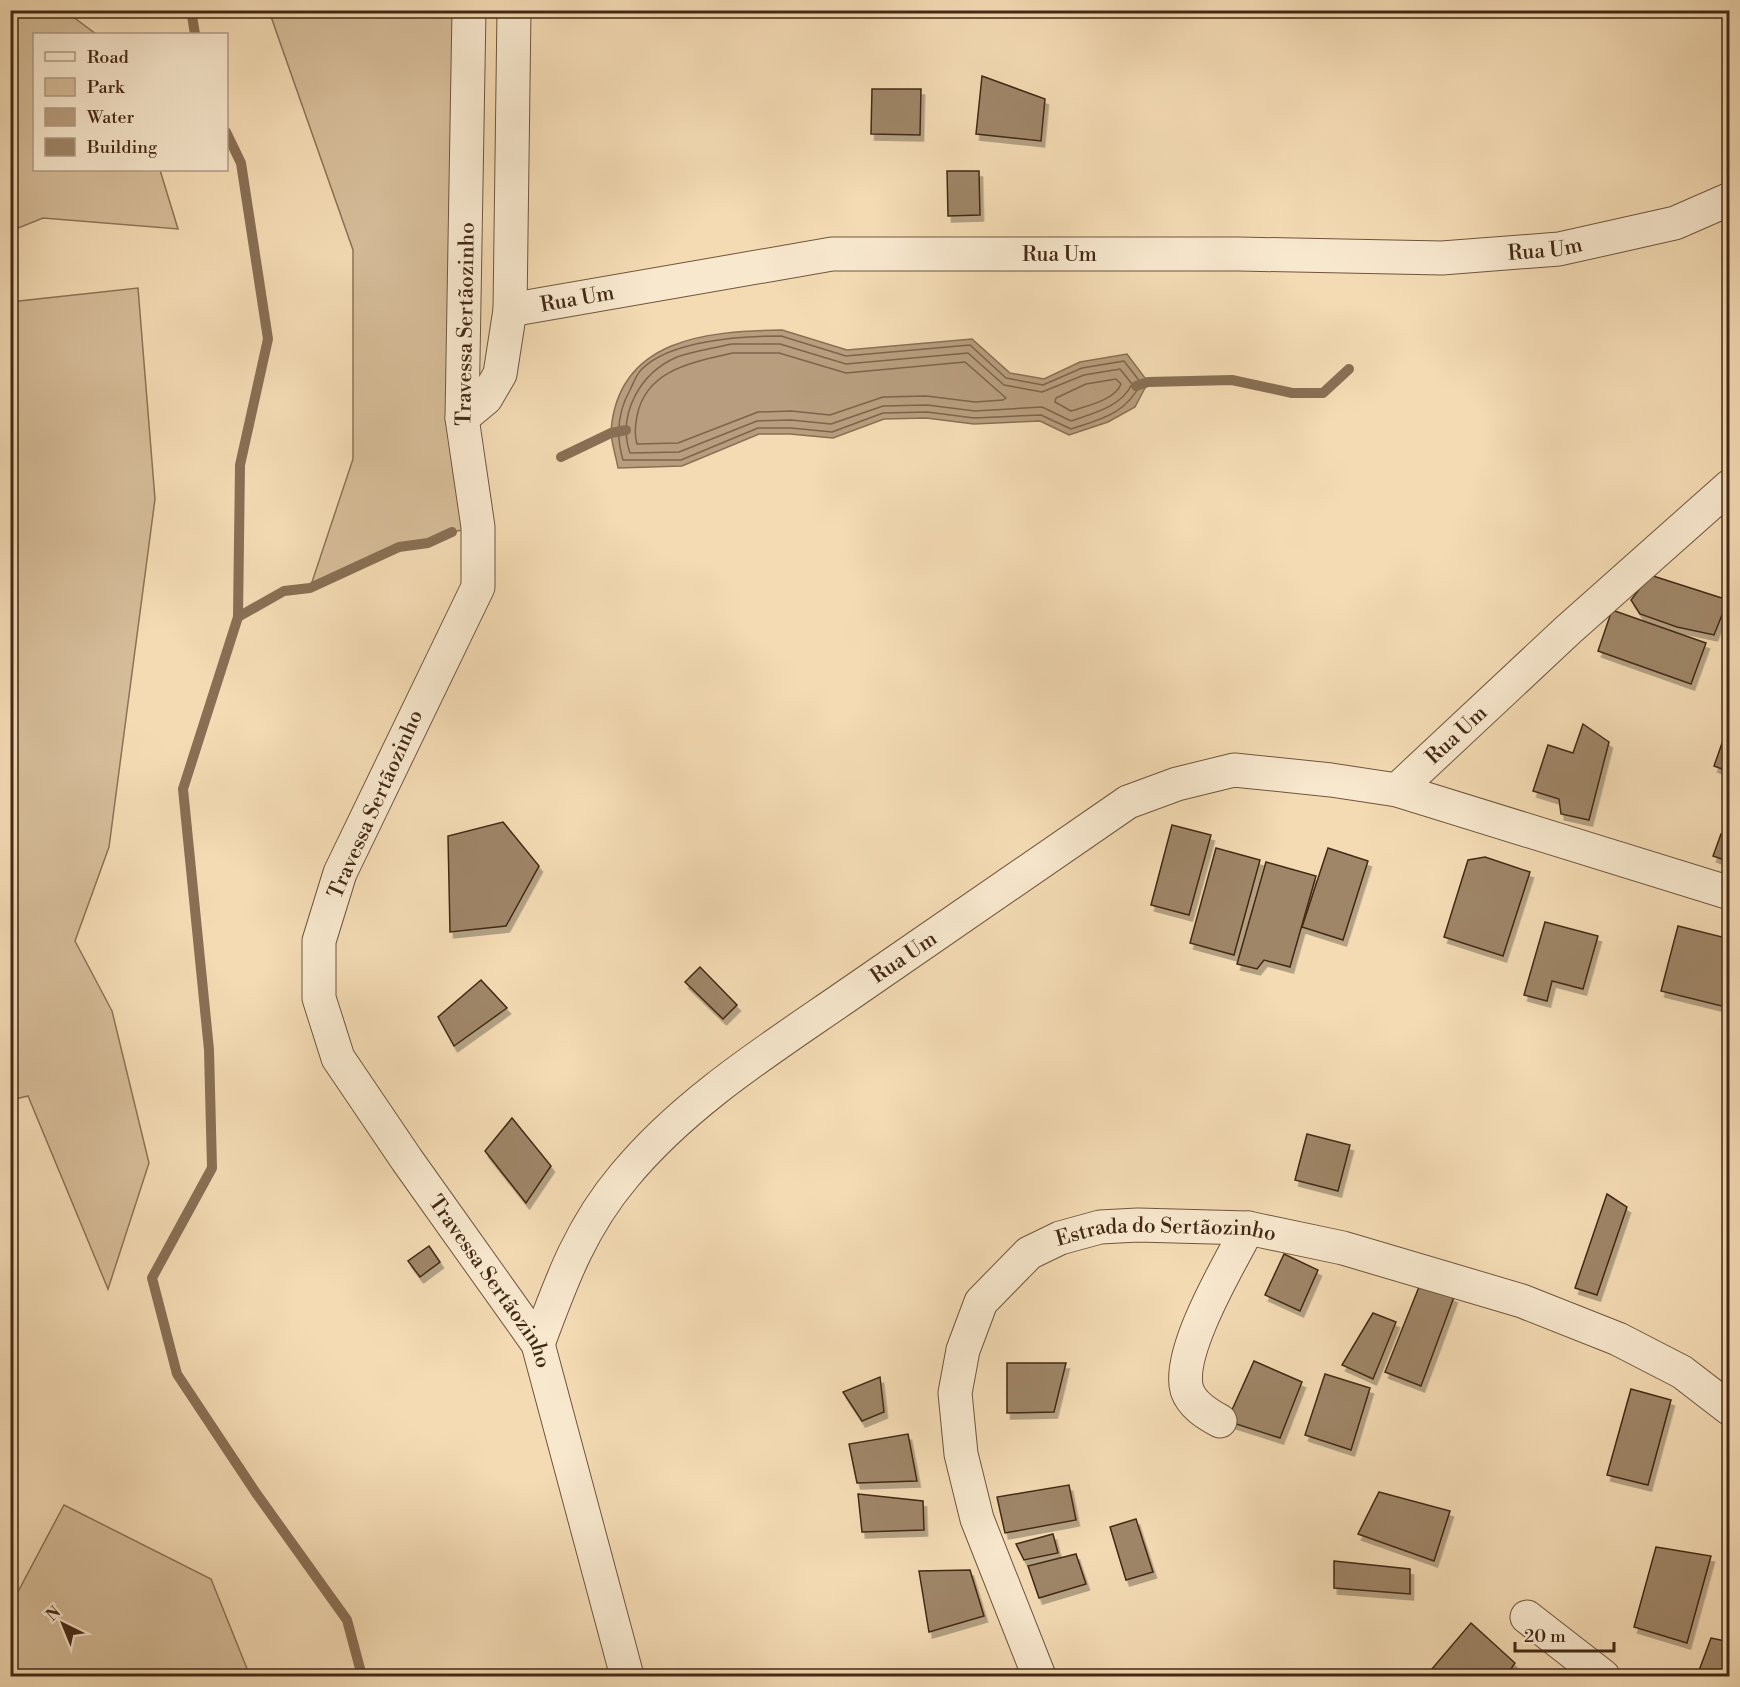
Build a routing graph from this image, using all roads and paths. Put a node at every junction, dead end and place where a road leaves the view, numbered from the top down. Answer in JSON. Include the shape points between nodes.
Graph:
{"nodes":[{"id":1,"x":469,"y":10,"type":"edge"},
{"id":2,"x":514,"y":10,"type":"edge"},
{"id":3,"x":1730,"y":199,"type":"edge"},
{"id":4,"x":510,"y":310,"type":"junction"},
{"id":5,"x":462,"y":418,"type":"junction"},
{"id":6,"x":1730,"y":486,"type":"edge"},
{"id":7,"x":1397,"y":790,"type":"junction"},
{"id":8,"x":1730,"y":893,"type":"edge"},
{"id":9,"x":1248,"y":1228,"type":"junction"},
{"id":10,"x":538,"y":1344,"type":"junction"},
{"id":11,"x":1730,"y":1409,"type":"edge"},
{"id":12,"x":1220,"y":1421,"type":"dead end"},
{"id":13,"x":1527,"y":1617,"type":"dead end"},
{"id":14,"x":627,"y":1677,"type":"edge"},
{"id":15,"x":1039,"y":1677,"type":"edge"},
{"id":16,"x":1603,"y":1677,"type":"edge"}],
"edges":[{"from":1,"to":5,"type":"street","name":"Travessa Sertãozinho"},
{"from":2,"to":4,"type":"street"},
{"from":3,"to":4,"type":"street","name":"Rua Um","via":[[1675,223],[1559,249],[1442,258],[832,254]]},
{"from":4,"to":5,"type":"street","name":"Rua Um","via":[[500,374],[486,398]]},
{"from":5,"to":10,"type":"street","name":"Travessa Sertãozinho","via":[[478,527],[478,587],[340,873],[319,941],[319,998],[338,1058]]},
{"from":6,"to":7,"type":"street","name":"Rua Um"},
{"from":7,"to":8,"type":"street","name":"Rua Um"},
{"from":7,"to":10,"type":"street","name":"Rua Um","via":[[1234,770],[1177,784],[1128,802],[769,1049],[666,1129],[593,1218],[569,1260]]},
{"from":9,"to":11,"type":"street","name":"Estrada do Sertãozinho","via":[[1343,1248],[1522,1301],[1618,1339],[1673,1368]]},
{"from":9,"to":12,"type":"street","via":[[1201,1318],[1185,1374],[1188,1391],[1196,1404]]},
{"from":9,"to":15,"type":"street","name":"Estrada do Sertãozinho","via":[[1100,1227],[1060,1238],[1029,1253],[981,1302],[963,1350],[956,1393],[961,1454],[976,1519]]},
{"from":10,"to":14,"type":"street","name":"Travessa Sertãozinho"},
{"from":13,"to":16,"type":"street"}]}
